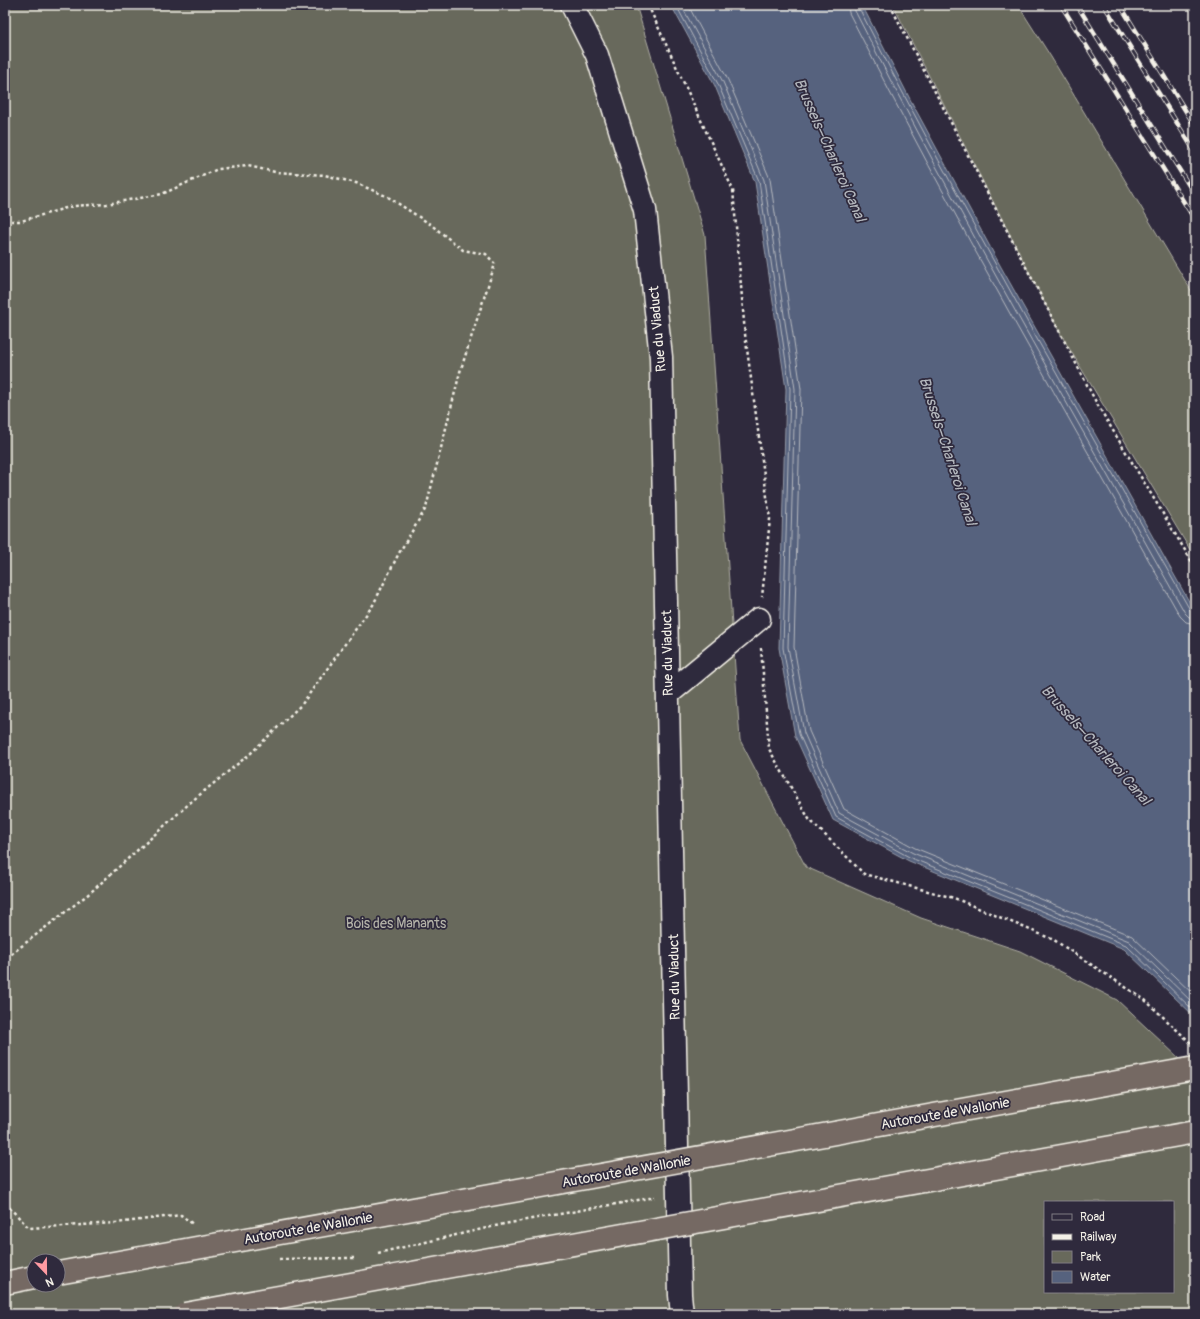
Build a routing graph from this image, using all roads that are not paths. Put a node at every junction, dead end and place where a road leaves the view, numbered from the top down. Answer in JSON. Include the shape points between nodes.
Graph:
{"nodes":[{"id":1,"x":572,"y":5,"type":"edge"},
{"id":2,"x":759,"y":619,"type":"road end"},
{"id":3,"x":668,"y":694,"type":"junction"},
{"id":4,"x":1195,"y":1068,"type":"edge"},
{"id":5,"x":1195,"y":1132,"type":"edge"},
{"id":6,"x":66,"y":1272,"type":"edge"},
{"id":7,"x":26,"y":1279,"type":"edge"},
{"id":8,"x":5,"y":1283,"type":"edge"},
{"id":9,"x":185,"y":1314,"type":"edge"},
{"id":10,"x":682,"y":1314,"type":"edge"}],
"edges":[{"from":1,"to":3,"type":"street","name":"Rue du Viaduct","via":[[597,56],[645,210],[662,357]]},
{"from":2,"to":3,"type":"street"},
{"from":3,"to":10,"type":"street","name":"Rue du Viaduct"},
{"from":4,"to":6,"type":"highway","name":"Autoroute de Wallonie","bridge":true},
{"from":5,"to":9,"type":"highway","bridge":true},
{"from":7,"to":8,"type":"highway"}]}
